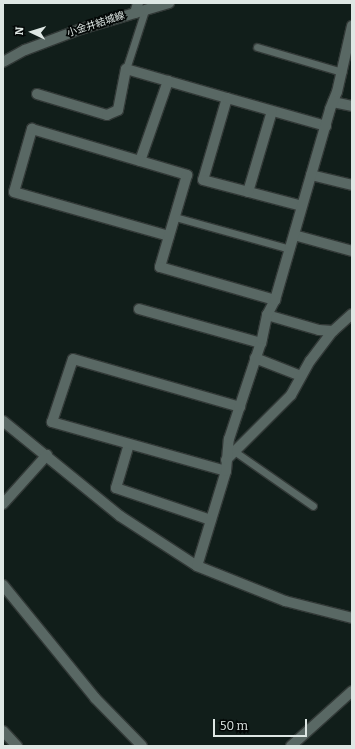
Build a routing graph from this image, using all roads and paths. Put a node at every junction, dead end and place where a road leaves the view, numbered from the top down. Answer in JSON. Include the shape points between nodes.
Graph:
{"nodes":[{"id":1,"x":169,"y":3,"type":"edge"},
{"id":2,"x":140,"y":9,"type":"edge"},
{"id":3,"x":352,"y":26,"type":"edge"},
{"id":4,"x":351,"y":37,"type":"edge"},
{"id":5,"x":257,"y":47,"type":"dead end"},
{"id":6,"x":3,"y":62,"type":"edge"},
{"id":7,"x":126,"y":69,"type":"junction"},
{"id":8,"x":342,"y":72,"type":"junction"},
{"id":9,"x":168,"y":81,"type":"junction"},
{"id":10,"x":37,"y":94,"type":"dead end"},
{"id":11,"x":227,"y":98,"type":"junction"},
{"id":12,"x":333,"y":102,"type":"junction"},
{"id":13,"x":352,"y":106,"type":"edge"},
{"id":14,"x":272,"y":110,"type":"junction"},
{"id":15,"x":326,"y":126,"type":"junction"},
{"id":16,"x":140,"y":161,"type":"junction"},
{"id":17,"x":311,"y":175,"type":"junction"},
{"id":18,"x":352,"y":185,"type":"edge"},
{"id":19,"x":248,"y":192,"type":"junction"},
{"id":20,"x":302,"y":206,"type":"junction"},
{"id":21,"x":175,"y":217,"type":"junction"},
{"id":22,"x":294,"y":235,"type":"junction"},
{"id":23,"x":169,"y":236,"type":"junction"},
{"id":24,"x":290,"y":249,"type":"junction"},
{"id":25,"x":352,"y":251,"type":"edge"},
{"id":26,"x":275,"y":300,"type":"junction"},
{"id":27,"x":139,"y":308,"type":"dead end"},
{"id":28,"x":352,"y":314,"type":"edge"},
{"id":29,"x":267,"y":315,"type":"junction"},
{"id":30,"x":334,"y":331,"type":"junction"},
{"id":31,"x":261,"y":343,"type":"junction"},
{"id":32,"x":256,"y":358,"type":"junction"},
{"id":33,"x":301,"y":376,"type":"junction"},
{"id":34,"x":240,"y":406,"type":"junction"},
{"id":35,"x":3,"y":420,"type":"edge"},
{"id":36,"x":129,"y":444,"type":"junction"},
{"id":37,"x":234,"y":451,"type":"junction"},
{"id":38,"x":46,"y":456,"type":"junction"},
{"id":39,"x":226,"y":460,"type":"junction"},
{"id":40,"x":226,"y":471,"type":"junction"},
{"id":41,"x":3,"y":504,"type":"edge"},
{"id":42,"x":313,"y":506,"type":"dead end"},
{"id":43,"x":211,"y":520,"type":"junction"},
{"id":44,"x":197,"y":566,"type":"junction"},
{"id":45,"x":3,"y":585,"type":"edge"},
{"id":46,"x":352,"y":618,"type":"edge"},
{"id":47,"x":352,"y":691,"type":"edge"},
{"id":48,"x":3,"y":731,"type":"edge"},
{"id":49,"x":16,"y":746,"type":"edge"},
{"id":50,"x":142,"y":746,"type":"edge"},
{"id":51,"x":291,"y":746,"type":"edge"}],
"edges":[{"from":1,"to":2,"type":"street","name":"小金井結城線"},
{"from":2,"to":6,"type":"street","name":"小金井結城線","via":[[25,50]]},
{"from":2,"to":7,"type":"lane"},
{"from":3,"to":4,"type":"street"},
{"from":4,"to":8,"type":"street"},
{"from":5,"to":8,"type":"lane"},
{"from":7,"to":9,"type":"street"},
{"from":7,"to":10,"type":"street","via":[[118,110],[106,115]]},
{"from":8,"to":12,"type":"street"},
{"from":9,"to":11,"type":"street"},
{"from":9,"to":16,"type":"street"},
{"from":11,"to":14,"type":"street"},
{"from":11,"to":19,"type":"street","via":[[203,180]]},
{"from":12,"to":13,"type":"street"},
{"from":12,"to":15,"type":"street"},
{"from":14,"to":15,"type":"street"},
{"from":14,"to":19,"type":"street"},
{"from":15,"to":17,"type":"street"},
{"from":16,"to":21,"type":"street","via":[[187,175]]},
{"from":16,"to":23,"type":"street","via":[[32,129],[14,192]]},
{"from":17,"to":18,"type":"street"},
{"from":17,"to":20,"type":"street"},
{"from":19,"to":20,"type":"street"},
{"from":20,"to":22,"type":"street"},
{"from":21,"to":23,"type":"street"},
{"from":21,"to":24,"type":"lane"},
{"from":22,"to":24,"type":"street"},
{"from":22,"to":25,"type":"street"},
{"from":23,"to":26,"type":"street","via":[[160,267]]},
{"from":24,"to":26,"type":"street"},
{"from":26,"to":29,"type":"street"},
{"from":27,"to":31,"type":"street"},
{"from":28,"to":30,"type":"street"},
{"from":29,"to":30,"type":"street","via":[[319,330]]},
{"from":29,"to":31,"type":"street"},
{"from":30,"to":33,"type":"street"},
{"from":31,"to":32,"type":"street"},
{"from":32,"to":33,"type":"street"},
{"from":32,"to":34,"type":"street"},
{"from":33,"to":37,"type":"street","via":[[291,395]]},
{"from":34,"to":36,"type":"street","via":[[73,359],[52,422]]},
{"from":34,"to":39,"type":"street","via":[[229,439]]},
{"from":35,"to":38,"type":"street"},
{"from":36,"to":40,"type":"street"},
{"from":36,"to":43,"type":"street","via":[[116,488]]},
{"from":37,"to":39,"type":"street"},
{"from":37,"to":42,"type":"lane"},
{"from":38,"to":41,"type":"street"},
{"from":38,"to":44,"type":"street","via":[[120,516]]},
{"from":39,"to":40,"type":"street"},
{"from":40,"to":43,"type":"street"},
{"from":43,"to":44,"type":"street"},
{"from":44,"to":46,"type":"street","via":[[285,600]]},
{"from":45,"to":50,"type":"street","via":[[95,698]]},
{"from":47,"to":51,"type":"street"},
{"from":48,"to":49,"type":"street"}]}
